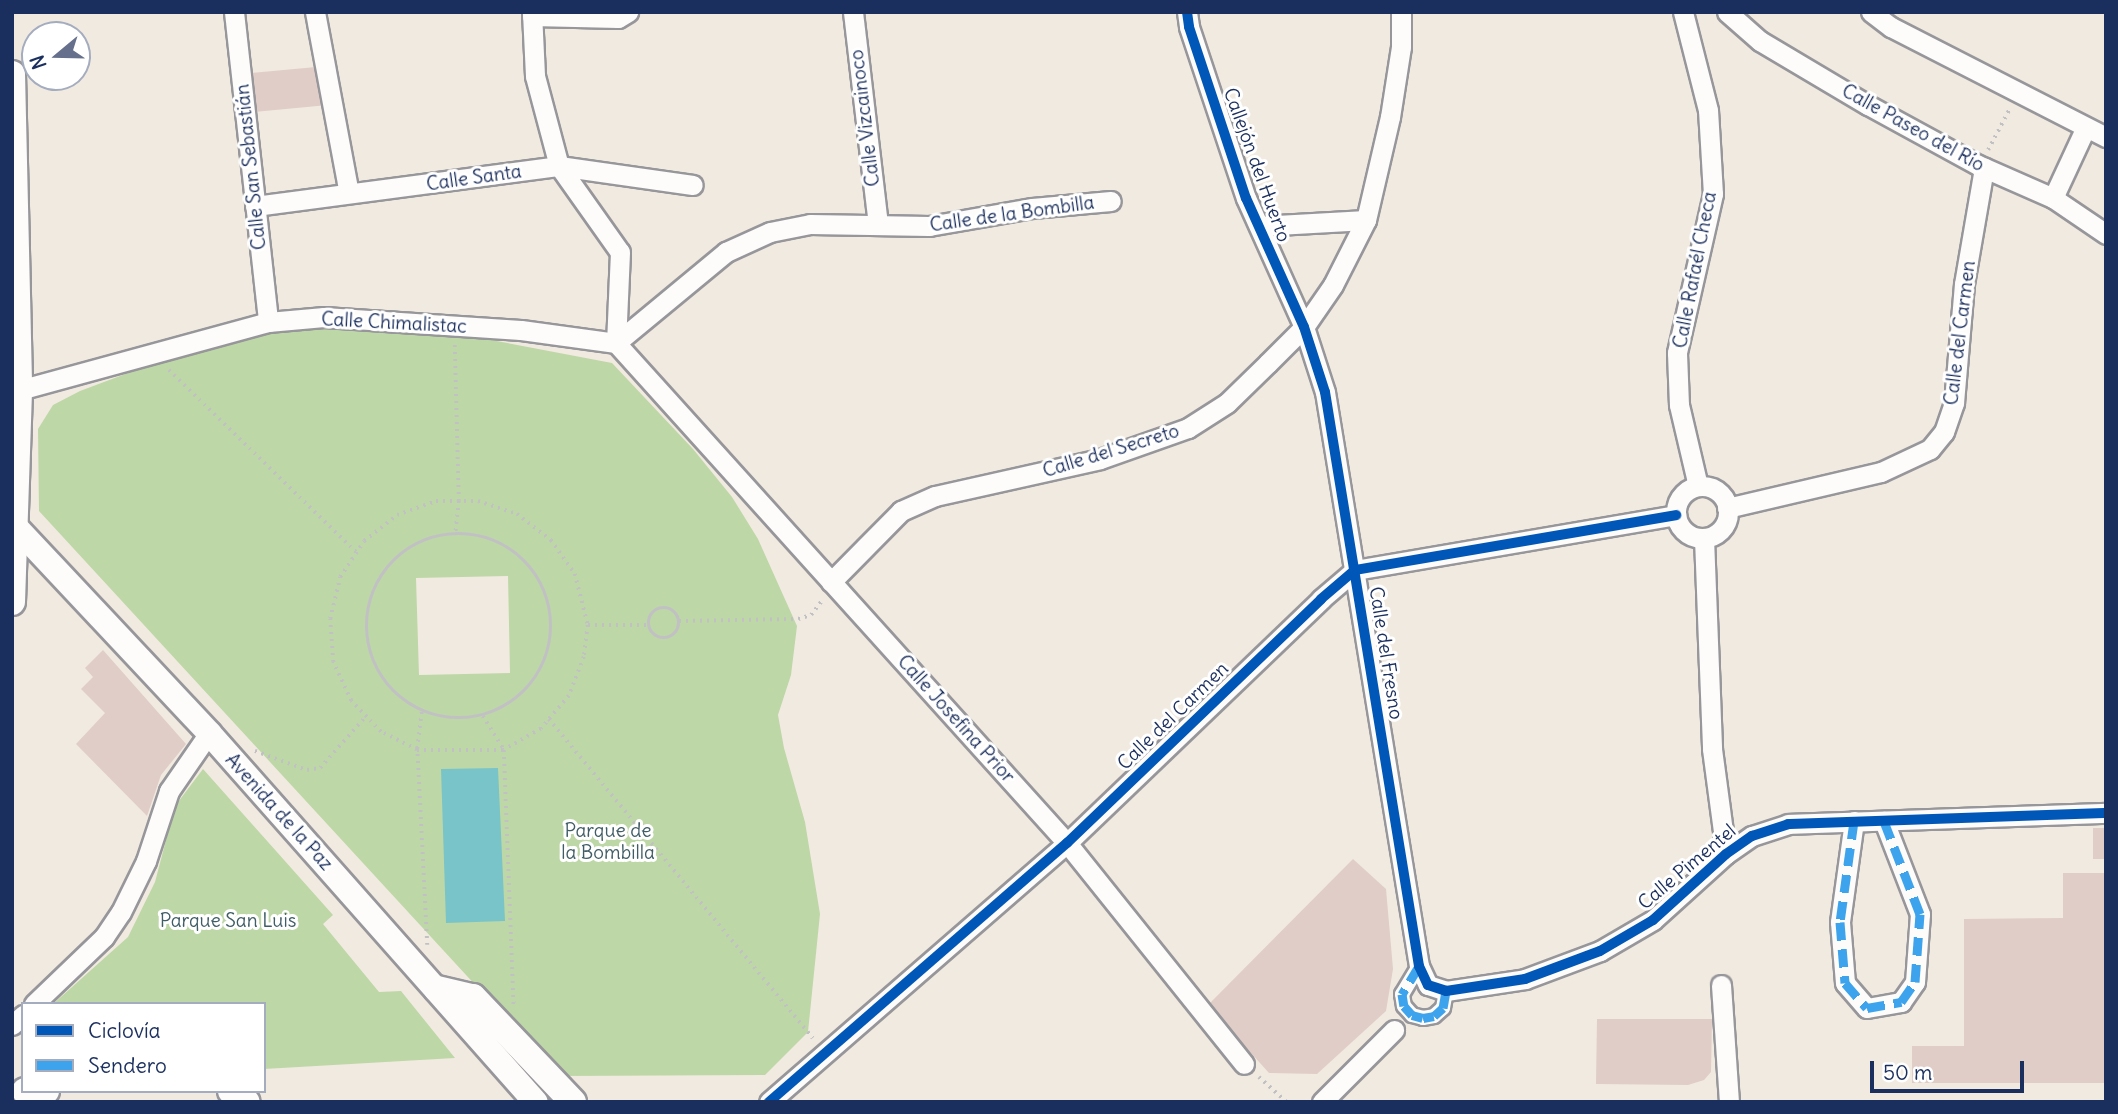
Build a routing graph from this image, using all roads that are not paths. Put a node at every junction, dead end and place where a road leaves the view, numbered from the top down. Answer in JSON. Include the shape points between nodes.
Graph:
{"nodes":[{"id":1,"x":234,"y":12,"type":"edge"},
{"id":2,"x":315,"y":12,"type":"edge"},
{"id":3,"x":628,"y":12,"type":"edge"},
{"id":4,"x":853,"y":12,"type":"edge"},
{"id":5,"x":1187,"y":12,"type":"edge"},
{"id":6,"x":1401,"y":12,"type":"edge"},
{"id":7,"x":1683,"y":12,"type":"edge"},
{"id":8,"x":1727,"y":12,"type":"edge"},
{"id":9,"x":1871,"y":12,"type":"edge"},
{"id":10,"x":532,"y":14,"type":"edge"},
{"id":11,"x":1898,"y":19,"type":"edge"},
{"id":12,"x":12,"y":74,"type":"edge"},
{"id":13,"x":2086,"y":127,"type":"junction"},
{"id":14,"x":2106,"y":136,"type":"edge"},
{"id":15,"x":559,"y":166,"type":"junction"},
{"id":16,"x":1984,"y":168,"type":"junction"},
{"id":17,"x":693,"y":185,"type":"dead end"},
{"id":18,"x":349,"y":193,"type":"junction"},
{"id":19,"x":2053,"y":198,"type":"junction"},
{"id":20,"x":1111,"y":201,"type":"dead end"},
{"id":21,"x":255,"y":206,"type":"junction"},
{"id":22,"x":1366,"y":220,"type":"junction"},
{"id":23,"x":878,"y":224,"type":"junction"},
{"id":24,"x":1259,"y":226,"type":"junction"},
{"id":25,"x":2106,"y":234,"type":"edge"},
{"id":26,"x":268,"y":322,"type":"junction"},
{"id":27,"x":1304,"y":327,"type":"junction"},
{"id":28,"x":616,"y":343,"type":"junction"},
{"id":29,"x":16,"y":392,"type":"edge"},
{"id":30,"x":1698,"y":486,"type":"junction"},
{"id":31,"x":1727,"y":508,"type":"junction"},
{"id":32,"x":1676,"y":515,"type":"junction"},
{"id":33,"x":14,"y":525,"type":"edge"},
{"id":34,"x":1704,"y":538,"type":"junction"},
{"id":35,"x":1355,"y":570,"type":"junction"},
{"id":36,"x":831,"y":582,"type":"junction"},
{"id":37,"x":12,"y":602,"type":"edge"},
{"id":38,"x":209,"y":733,"type":"junction"},
{"id":39,"x":2106,"y":813,"type":"edge"},
{"id":40,"x":1854,"y":821,"type":"junction"},
{"id":41,"x":1884,"y":821,"type":"junction"},
{"id":42,"x":1067,"y":842,"type":"junction"},
{"id":43,"x":1726,"y":854,"type":"junction"},
{"id":44,"x":1419,"y":966,"type":"junction"},
{"id":45,"x":432,"y":984,"type":"junction"},
{"id":46,"x":1721,"y":985,"type":"dead end"},
{"id":47,"x":1437,"y":988,"type":"junction"},
{"id":48,"x":36,"y":1002,"type":"edge"},
{"id":49,"x":1394,"y":1030,"type":"dead end"},
{"id":50,"x":1244,"y":1064,"type":"road end"},
{"id":51,"x":536,"y":1102,"type":"edge"},
{"id":52,"x":573,"y":1102,"type":"edge"},
{"id":53,"x":769,"y":1102,"type":"edge"},
{"id":54,"x":1322,"y":1102,"type":"edge"},
{"id":55,"x":1729,"y":1102,"type":"edge"}],
"edges":[{"from":1,"to":21,"type":"street","name":"Calle San Sebastián"},
{"from":2,"to":18,"type":"street"},
{"from":3,"to":10,"type":"street","via":[[618,18]]},
{"from":4,"to":23,"type":"street","name":"Calle Vizcainoco"},
{"from":5,"to":24,"type":"street","name":"Callejón del Huerto"},
{"from":6,"to":22,"type":"street","name":"Calle del Secreto","via":[[1401,47],[1390,117]]},
{"from":7,"to":30,"type":"street","name":"Calle Rafaél Checa","via":[[1708,110],[1713,194],[1677,354],[1679,405]]},
{"from":8,"to":16,"type":"street","name":"Calle Paseo del Río","via":[[1760,41]]},
{"from":9,"to":11,"type":"street"},
{"from":10,"to":15,"type":"street","via":[[536,76]]},
{"from":11,"to":13,"type":"street"},
{"from":12,"to":29,"type":"main road"},
{"from":13,"to":14,"type":"street"},
{"from":13,"to":19,"type":"street"},
{"from":15,"to":17,"type":"street","name":"Calle Santa"},
{"from":15,"to":18,"type":"street","name":"Calle Santa"},
{"from":15,"to":28,"type":"street","via":[[620,252]]},
{"from":16,"to":19,"type":"street","name":"Calle Paseo del Río"},
{"from":16,"to":31,"type":"street","name":"Calle del Carmen","via":[[1964,284],[1954,403],[1944,432],[1930,449],[1881,472]]},
{"from":18,"to":21,"type":"street","name":"Calle Santa"},
{"from":19,"to":25,"type":"street","name":"Calle Paseo del Río"},
{"from":20,"to":23,"type":"street","name":"Calle de la Bombilla","via":[[1032,208],[929,226]]},
{"from":21,"to":26,"type":"street","name":"Calle San Sebastián"},
{"from":22,"to":24,"type":"street"},
{"from":22,"to":27,"type":"street","name":"Calle del Secreto","via":[[1333,285]]},
{"from":23,"to":28,"type":"street","name":"Calle de la Bombilla","via":[[770,232],[726,252]]},
{"from":24,"to":27,"type":"street","name":"Callejón del Huerto"},
{"from":26,"to":28,"type":"street","name":"Calle Chimalistac","via":[[324,317],[521,330]]},
{"from":26,"to":29,"type":"street","name":"Calle Chimalistac"},
{"from":27,"to":35,"type":"street","name":"Calle del Fresno","via":[[1325,392]]},
{"from":27,"to":36,"type":"street","name":"Calle del Secreto","via":[[1227,403],[1188,428],[1100,459],[934,496],[901,511]]},
{"from":28,"to":36,"type":"street","name":"Calle Josefina Prior"},
{"from":29,"to":33,"type":"main road"},
{"from":30,"to":31,"type":"street","via":[[1717,491]]},
{"from":30,"to":32,"type":"street","via":[[1681,496]]},
{"from":31,"to":34,"type":"street","via":[[1722,528]]},
{"from":32,"to":34,"type":"street","via":[[1686,533]]},
{"from":32,"to":35,"type":"street"},
{"from":33,"to":37,"type":"main road"},
{"from":33,"to":38,"type":"street","name":"Avenida de la Paz"},
{"from":34,"to":43,"type":"street","via":[[1712,749]]},
{"from":35,"to":42,"type":"street","name":"Calle del Carmen"},
{"from":35,"to":44,"type":"street","name":"Calle del Fresno"},
{"from":36,"to":42,"type":"street","name":"Calle Josefina Prior"},
{"from":38,"to":45,"type":"street","name":"Avenida de la Paz"},
{"from":38,"to":48,"type":"street","via":[[169,790],[146,862],[121,912],[104,937]]},
{"from":39,"to":41,"type":"street","name":"Calle Pimentel"},
{"from":40,"to":41,"type":"street","name":"Calle Pimentel"},
{"from":40,"to":41,"type":"street","via":[[1840,922],[1845,984],[1867,1008],[1901,1002],[1915,982],[1920,914]]},
{"from":40,"to":43,"type":"street","name":"Calle Pimentel","via":[[1788,824],[1752,836]]},
{"from":42,"to":50,"type":"street","name":"Calle Josefina Prior"},
{"from":42,"to":53,"type":"street","name":"Calle del Carmen"},
{"from":43,"to":47,"type":"street","name":"Calle Pimentel","via":[[1653,920],[1600,951],[1525,979]]},
{"from":44,"to":47,"type":"street","name":"Calle del Fresno"},
{"from":44,"to":47,"type":"street","via":[[1402,994],[1412,1015],[1434,1016],[1443,1008]]},
{"from":45,"to":51,"type":"street","name":"Avenida de la Paz"},
{"from":45,"to":52,"type":"main road","via":[[473,997]]},
{"from":46,"to":55,"type":"street"},
{"from":49,"to":54,"type":"street"}]}
